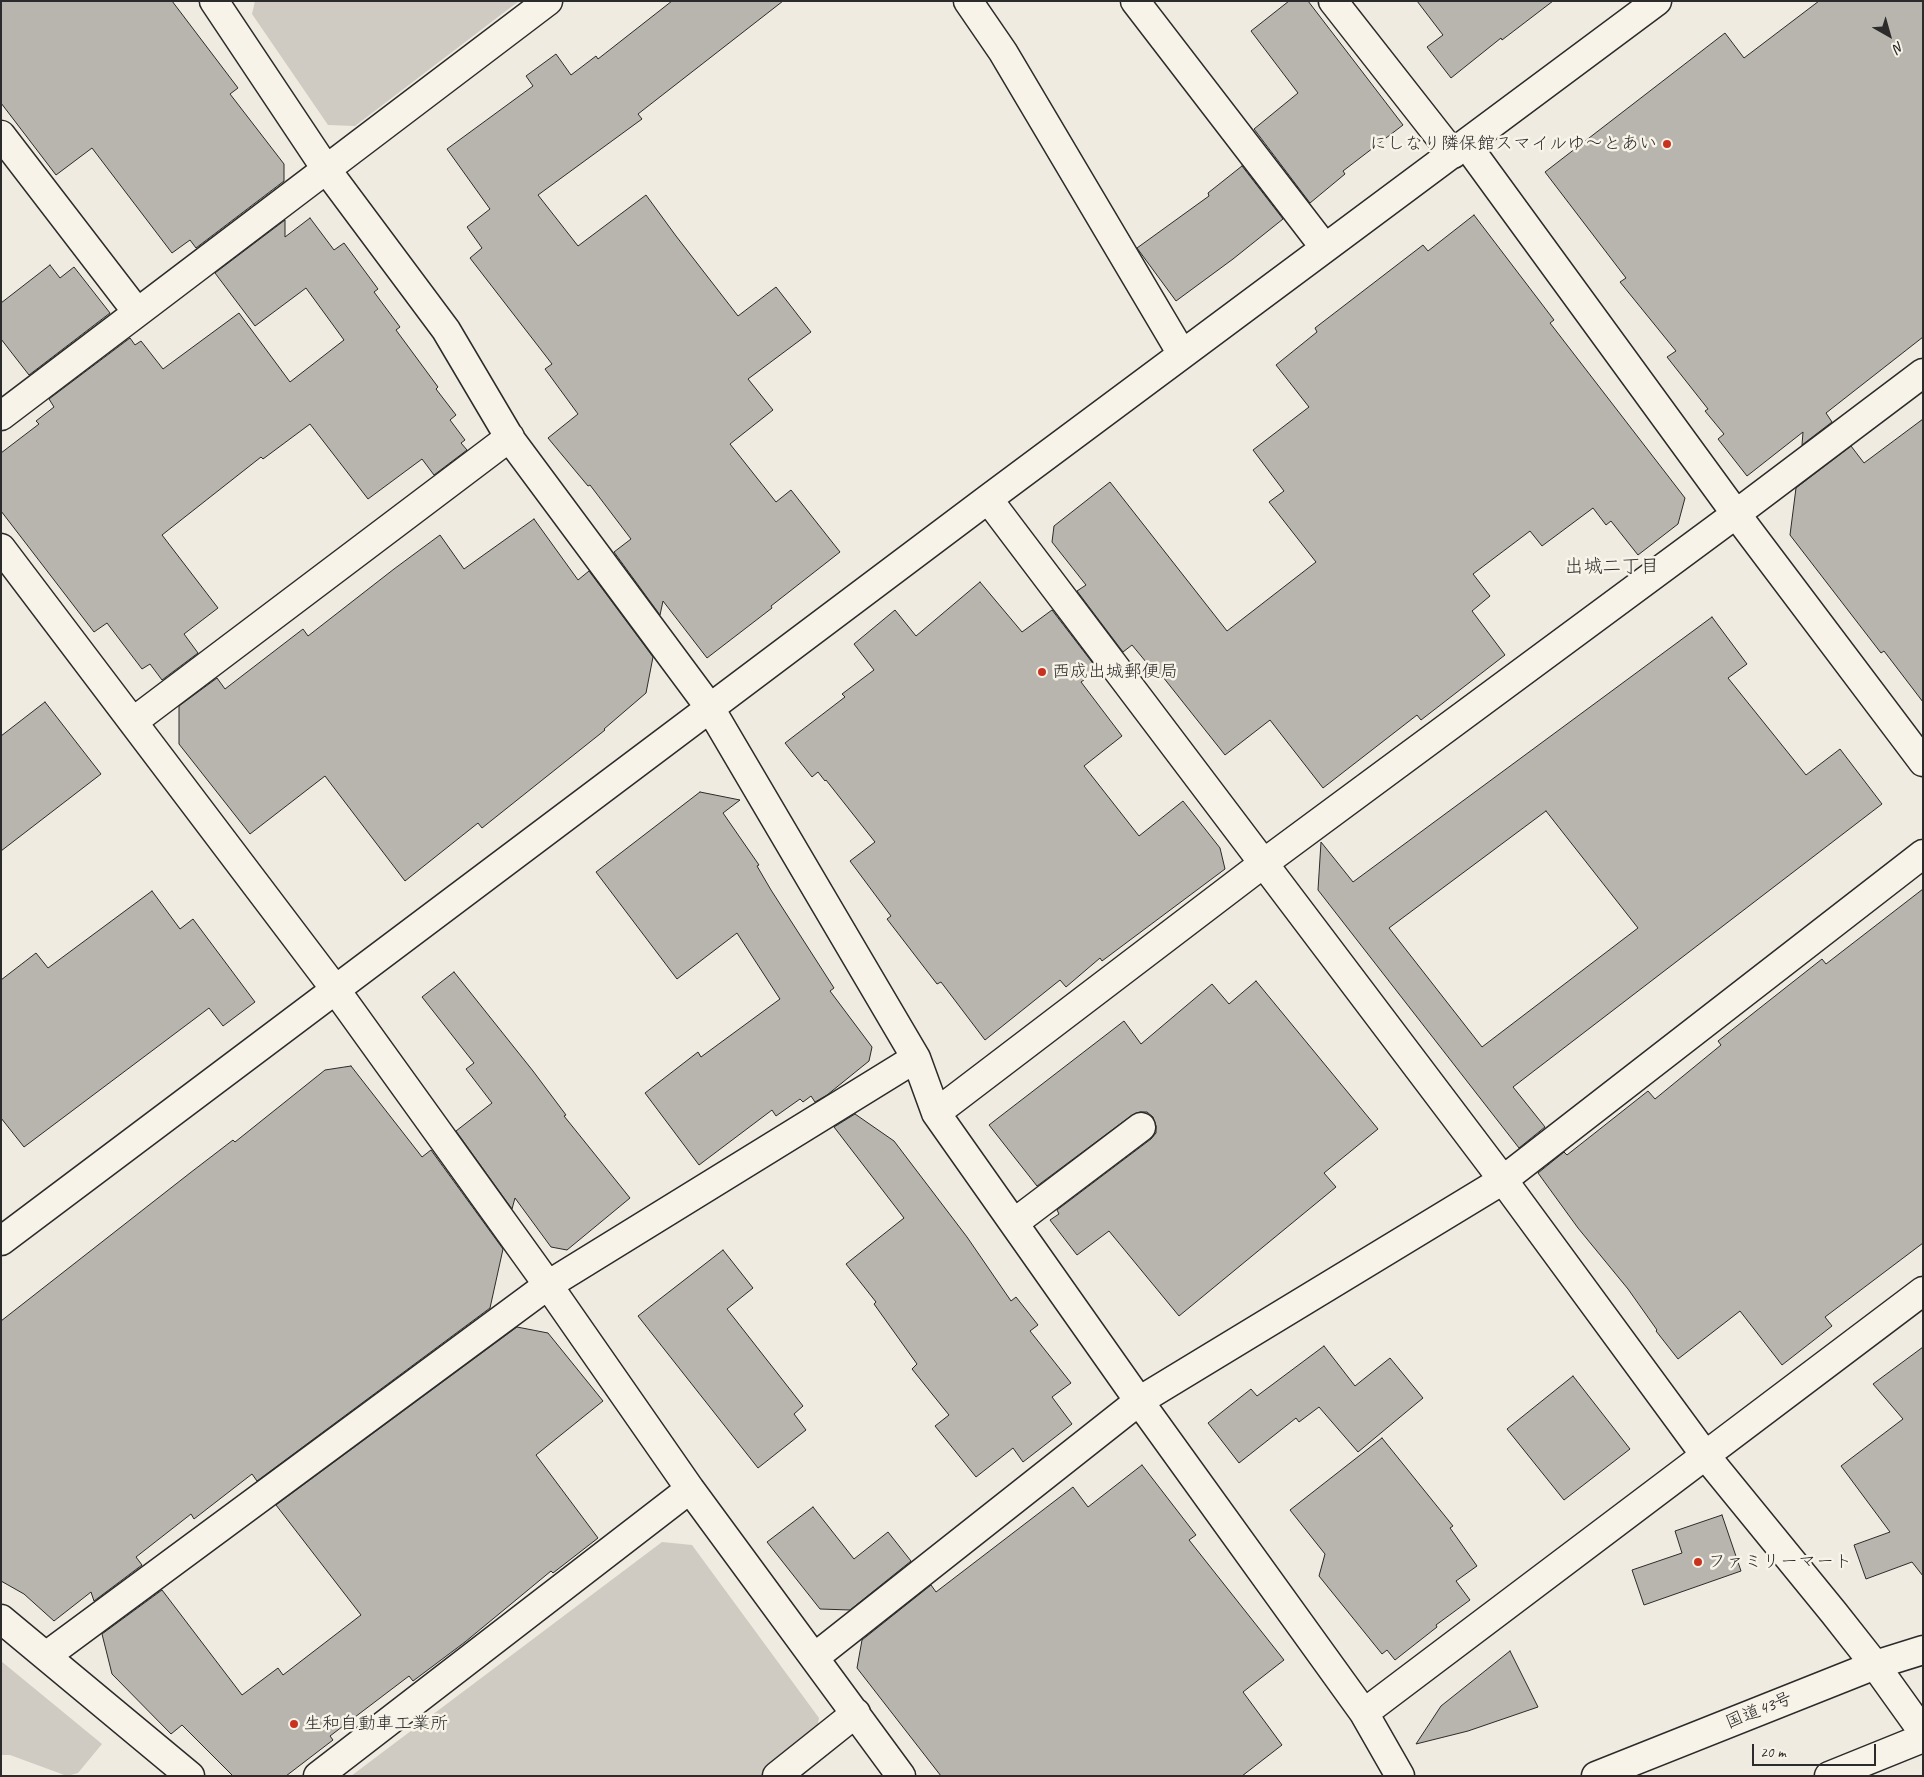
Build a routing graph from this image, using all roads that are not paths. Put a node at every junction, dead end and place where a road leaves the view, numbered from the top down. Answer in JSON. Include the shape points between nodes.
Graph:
{"nodes":[{"id":1,"x":214,"y":1,"type":"edge"},
{"id":2,"x":548,"y":1,"type":"edge"},
{"id":3,"x":968,"y":1,"type":"edge"},
{"id":4,"x":1135,"y":1,"type":"edge"},
{"id":5,"x":1333,"y":1,"type":"edge"},
{"id":6,"x":1657,"y":1,"type":"edge"},
{"id":7,"x":1,"y":135,"type":"edge"},
{"id":8,"x":1460,"y":149,"type":"junction"},
{"id":9,"x":326,"y":169,"type":"junction"},
{"id":10,"x":1325,"y":248,"type":"junction"},
{"id":11,"x":137,"y":312,"type":"junction"},
{"id":12,"x":1182,"y":354,"type":"junction"},
{"id":13,"x":1923,"y":373,"type":"edge"},
{"id":14,"x":1,"y":416,"type":"edge"},
{"id":15,"x":510,"y":437,"type":"junction"},
{"id":16,"x":988,"y":498,"type":"junction"},
{"id":17,"x":1736,"y":514,"type":"junction"},
{"id":18,"x":1,"y":548,"type":"edge"},
{"id":19,"x":710,"y":708,"type":"junction"},
{"id":20,"x":134,"y":721,"type":"junction"},
{"id":21,"x":1923,"y":762,"type":"edge"},
{"id":22,"x":1923,"y":854,"type":"edge"},
{"id":23,"x":1264,"y":863,"type":"junction"},
{"id":24,"x":335,"y":989,"type":"junction"},
{"id":25,"x":916,"y":1058,"type":"junction"},
{"id":26,"x":936,"y":1113,"type":"junction"},
{"id":27,"x":1141,"y":1127,"type":"dead end"},
{"id":28,"x":1503,"y":1180,"type":"junction"},
{"id":29,"x":1014,"y":1223,"type":"junction"},
{"id":30,"x":1,"y":1241,"type":"edge"},
{"id":31,"x":548,"y":1285,"type":"junction"},
{"id":32,"x":1923,"y":1291,"type":"edge"},
{"id":33,"x":1139,"y":1401,"type":"junction"},
{"id":34,"x":1705,"y":1455,"type":"junction"},
{"id":35,"x":690,"y":1488,"type":"junction"},
{"id":36,"x":1,"y":1619,"type":"edge"},
{"id":37,"x":1921,"y":1649,"type":"edge"},
{"id":38,"x":46,"y":1656,"type":"junction"},
{"id":39,"x":815,"y":1658,"type":"junction"},
{"id":40,"x":1875,"y":1666,"type":"junction"},
{"id":41,"x":856,"y":1713,"type":"junction"},
{"id":42,"x":1364,"y":1713,"type":"junction"},
{"id":43,"x":1923,"y":1732,"type":"edge"},
{"id":44,"x":1923,"y":1738,"type":"edge"},
{"id":45,"x":190,"y":1776,"type":"edge"},
{"id":46,"x":318,"y":1776,"type":"edge"},
{"id":47,"x":777,"y":1776,"type":"edge"},
{"id":48,"x":901,"y":1776,"type":"edge"},
{"id":49,"x":1400,"y":1776,"type":"edge"},
{"id":50,"x":1596,"y":1776,"type":"edge"},
{"id":51,"x":1829,"y":1776,"type":"edge"}],
"edges":[{"from":1,"to":9,"type":"main road"},
{"from":2,"to":9,"type":"main road"},
{"from":3,"to":12,"type":"main road","via":[[1003,52]]},
{"from":4,"to":10,"type":"main road"},
{"from":5,"to":8,"type":"main road"},
{"from":6,"to":8,"type":"main road"},
{"from":7,"to":11,"type":"main road"},
{"from":8,"to":10,"type":"main road"},
{"from":8,"to":17,"type":"main road"},
{"from":9,"to":11,"type":"main road"},
{"from":9,"to":15,"type":"main road","via":[[446,330]]},
{"from":10,"to":12,"type":"main road"},
{"from":11,"to":14,"type":"main road"},
{"from":12,"to":16,"type":"main road"},
{"from":13,"to":17,"type":"main road"},
{"from":15,"to":19,"type":"main road"},
{"from":15,"to":20,"type":"main road"},
{"from":16,"to":19,"type":"main road"},
{"from":16,"to":23,"type":"main road"},
{"from":17,"to":21,"type":"main road"},
{"from":17,"to":23,"type":"main road"},
{"from":18,"to":20,"type":"main road"},
{"from":19,"to":24,"type":"main road"},
{"from":19,"to":25,"type":"main road"},
{"from":20,"to":24,"type":"main road"},
{"from":22,"to":28,"type":"main road"},
{"from":23,"to":26,"type":"main road"},
{"from":23,"to":28,"type":"main road"},
{"from":24,"to":30,"type":"main road"},
{"from":24,"to":31,"type":"main road"},
{"from":25,"to":26,"type":"main road"},
{"from":25,"to":31,"type":"main road"},
{"from":26,"to":29,"type":"main road"},
{"from":27,"to":29,"type":"main road"},
{"from":28,"to":33,"type":"main road"},
{"from":28,"to":34,"type":"main road"},
{"from":29,"to":33,"type":"main road"},
{"from":31,"to":35,"type":"main road"},
{"from":31,"to":38,"type":"main road"},
{"from":32,"to":34,"type":"main road"},
{"from":33,"to":39,"type":"main road"},
{"from":33,"to":42,"type":"main road"},
{"from":34,"to":40,"type":"main road"},
{"from":34,"to":42,"type":"main road"},
{"from":35,"to":39,"type":"main road"},
{"from":35,"to":46,"type":"main road"},
{"from":36,"to":38,"type":"main road"},
{"from":37,"to":40,"type":"main road","name":"国道43号"},
{"from":38,"to":45,"type":"main road"},
{"from":39,"to":41,"type":"main road"},
{"from":40,"to":43,"type":"main road"},
{"from":40,"to":50,"type":"main road","name":"国道43号"},
{"from":41,"to":47,"type":"main road"},
{"from":41,"to":48,"type":"main road"},
{"from":42,"to":49,"type":"main road"},
{"from":44,"to":51,"type":"main road"}]}
